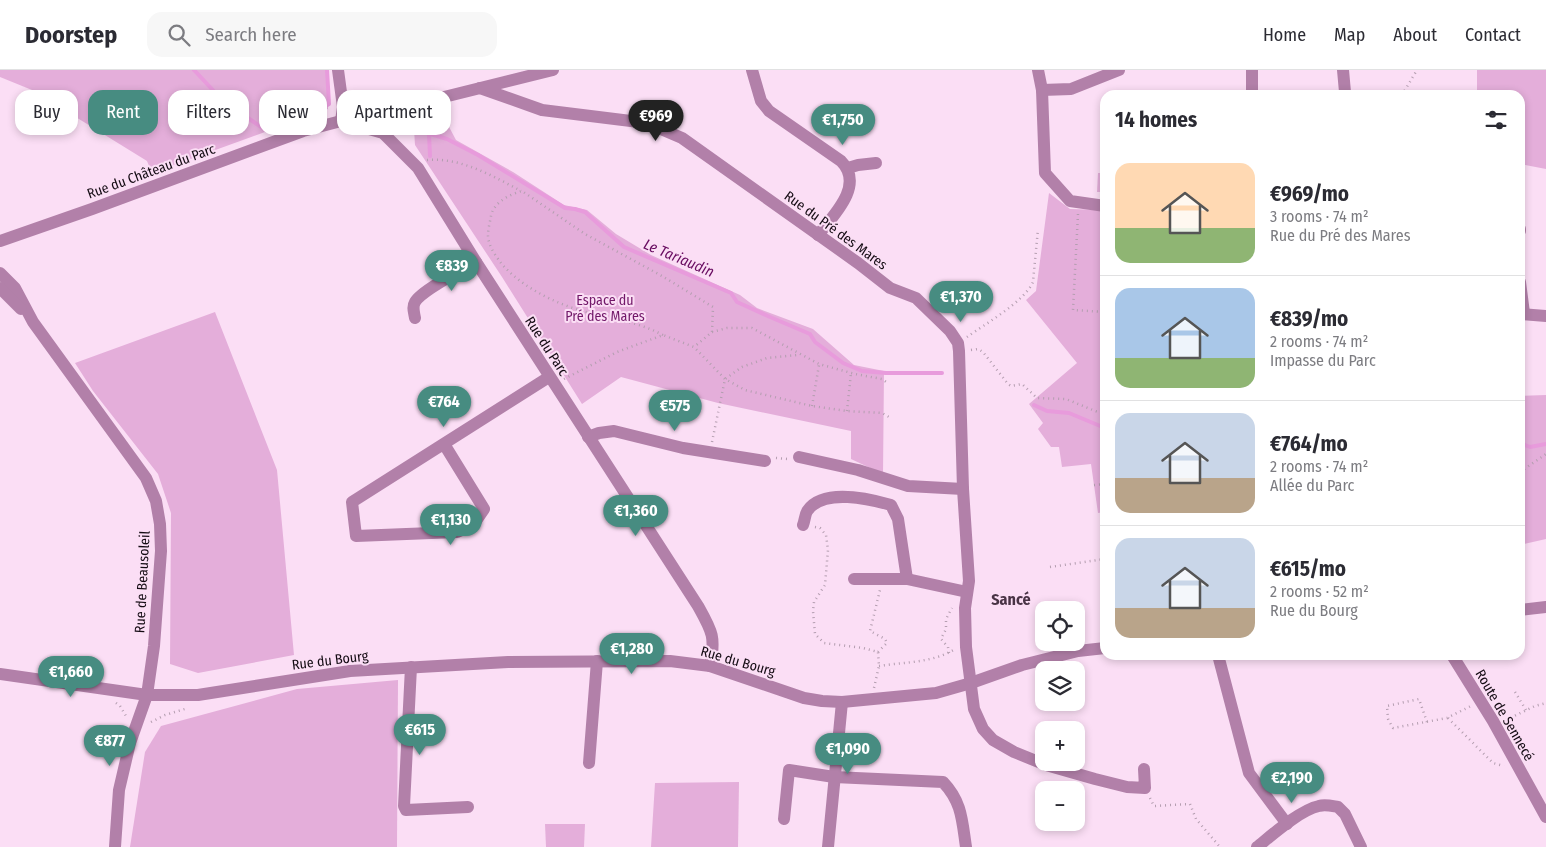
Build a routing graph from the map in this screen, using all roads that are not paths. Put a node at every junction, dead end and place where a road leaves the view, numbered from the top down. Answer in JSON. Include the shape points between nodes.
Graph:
{"nodes":[{"id":1,"x":338,"y":70,"type":"edge"},
{"id":2,"x":553,"y":70,"type":"edge"},
{"id":3,"x":752,"y":70,"type":"edge"},
{"id":4,"x":1038,"y":70,"type":"edge"},
{"id":5,"x":1120,"y":70,"type":"edge"},
{"id":6,"x":1252,"y":70,"type":"edge"},
{"id":7,"x":1343,"y":70,"type":"edge"},
{"id":8,"x":480,"y":88,"type":"junction"},
{"id":9,"x":341,"y":90,"type":"edge"},
{"id":10,"x":1042,"y":90,"type":"junction"},
{"id":11,"x":1252,"y":90,"type":"edge"},
{"id":12,"x":1345,"y":90,"type":"edge"},
{"id":13,"x":451,"y":95,"type":"edge"},
{"id":14,"x":337,"y":122,"type":"edge"},
{"id":15,"x":385,"y":135,"type":"edge"},
{"id":16,"x":876,"y":163,"type":"dead end"},
{"id":17,"x":848,"y":168,"type":"junction"},
{"id":18,"x":1100,"y":205,"type":"edge"},
{"id":19,"x":818,"y":235,"type":"junction"},
{"id":20,"x":0,"y":241,"type":"edge"},
{"id":21,"x":476,"y":262,"type":"junction"},
{"id":22,"x":0,"y":273,"type":"edge"},
{"id":23,"x":0,"y":288,"type":"edge"},
{"id":24,"x":1525,"y":314,"type":"edge"},
{"id":25,"x":1546,"y":316,"type":"edge"},
{"id":26,"x":415,"y":318,"type":"dead end"},
{"id":27,"x":33,"y":322,"type":"junction"},
{"id":28,"x":552,"y":380,"type":"junction"},
{"id":29,"x":588,"y":437,"type":"junction"},
{"id":30,"x":444,"y":444,"type":"junction"},
{"id":31,"x":799,"y":457,"type":"road end"},
{"id":32,"x":765,"y":461,"type":"road end"},
{"id":33,"x":963,"y":489,"type":"junction"},
{"id":34,"x":803,"y":525,"type":"road end"},
{"id":35,"x":854,"y":579,"type":"dead end"},
{"id":36,"x":907,"y":579,"type":"junction"},
{"id":37,"x":962,"y":591,"type":"junction"},
{"id":38,"x":1546,"y":607,"type":"edge"},
{"id":39,"x":1525,"y":609,"type":"edge"},
{"id":40,"x":1100,"y":649,"type":"edge"},
{"id":41,"x":1219,"y":660,"type":"edge"},
{"id":42,"x":1458,"y":660,"type":"edge"},
{"id":43,"x":597,"y":661,"type":"junction"},
{"id":44,"x":710,"y":666,"type":"junction"},
{"id":45,"x":411,"y":667,"type":"junction"},
{"id":46,"x":0,"y":674,"type":"edge"},
{"id":47,"x":971,"y":683,"type":"junction"},
{"id":48,"x":147,"y":695,"type":"junction"},
{"id":49,"x":842,"y":702,"type":"junction"},
{"id":50,"x":589,"y":763,"type":"dead end"},
{"id":51,"x":1144,"y":769,"type":"dead end"},
{"id":52,"x":834,"y":777,"type":"junction"},
{"id":53,"x":468,"y":807,"type":"dead end"},
{"id":54,"x":1546,"y":816,"type":"edge"},
{"id":55,"x":784,"y":819,"type":"dead end"},
{"id":56,"x":1287,"y":824,"type":"junction"},
{"id":57,"x":115,"y":847,"type":"edge"},
{"id":58,"x":828,"y":847,"type":"edge"},
{"id":59,"x":966,"y":847,"type":"edge"},
{"id":60,"x":1257,"y":847,"type":"edge"},
{"id":61,"x":1362,"y":847,"type":"edge"}],
"edges":[{"from":1,"to":9,"type":"street"},
{"from":2,"to":8,"type":"street"},
{"from":3,"to":17,"type":"street","via":[[761,101],[769,111]]},
{"from":4,"to":10,"type":"street"},
{"from":5,"to":10,"type":"street","via":[[1070,89]]},
{"from":6,"to":11,"type":"street"},
{"from":7,"to":12,"type":"street"},
{"from":8,"to":13,"type":"street"},
{"from":8,"to":19,"type":"street","name":"Rue du Pré des Mares","via":[[542,110],[647,123],[682,138]]},
{"from":10,"to":18,"type":"street","via":[[1045,173],[1070,201]]},
{"from":14,"to":20,"type":"street","name":"Rue du Château du Parc","via":[[303,131]]},
{"from":15,"to":21,"type":"street","name":"Rue du Parc","via":[[418,168]]},
{"from":16,"to":17,"type":"street"},
{"from":17,"to":19,"type":"street","via":[[850,185],[844,202]]},
{"from":19,"to":33,"type":"street","name":"Rue du Pré des Mares","via":[[890,288],[916,298],[950,331],[959,347]]},
{"from":21,"to":26,"type":"street","via":[[425,292],[413,308]]},
{"from":21,"to":28,"type":"street","name":"Rue du Parc"},
{"from":22,"to":27,"type":"street","name":"Rue de Beausoleil","via":[[15,288]]},
{"from":23,"to":27,"type":"street","name":"Rue de Beausoleil"},
{"from":24,"to":25,"type":"street"},
{"from":27,"to":48,"type":"street","name":"Rue de Beausoleil","via":[[146,478],[156,501],[161,551]]},
{"from":28,"to":29,"type":"street","name":"Rue du Parc"},
{"from":28,"to":30,"type":"street"},
{"from":29,"to":32,"type":"street","via":[[614,431],[683,448]]},
{"from":29,"to":44,"type":"street","name":"Rue du Parc","via":[[711,630],[713,650]]},
{"from":30,"to":30,"type":"street","via":[[352,502],[356,536],[457,532],[473,525],[484,509]]},
{"from":31,"to":33,"type":"street","via":[[858,470],[908,486]]},
{"from":33,"to":37,"type":"street","via":[[969,581]]},
{"from":34,"to":36,"type":"street","via":[[807,510],[830,497],[891,505],[898,519]]},
{"from":35,"to":36,"type":"street"},
{"from":36,"to":37,"type":"street"},
{"from":37,"to":47,"type":"street"},
{"from":38,"to":39,"type":"street"},
{"from":40,"to":47,"type":"street","name":"Rue du Bourg","via":[[1048,658]]},
{"from":41,"to":56,"type":"street","via":[[1249,773]]},
{"from":42,"to":54,"type":"street","name":"Route de Sennecé"},
{"from":43,"to":44,"type":"street","name":"Rue du Bourg","via":[[670,661]]},
{"from":43,"to":45,"type":"street","name":"Rue du Bourg"},
{"from":43,"to":50,"type":"street"},
{"from":44,"to":49,"type":"street","name":"Rue du Bourg","via":[[804,698]]},
{"from":45,"to":48,"type":"street","name":"Rue du Bourg","via":[[350,671],[198,696]]},
{"from":45,"to":53,"type":"street","via":[[404,806],[406,810]]},
{"from":46,"to":48,"type":"street","name":"Rue du Bourg"},
{"from":47,"to":49,"type":"street","name":"Rue du Bourg","via":[[936,693]]},
{"from":47,"to":51,"type":"street","via":[[974,709],[984,729],[993,740],[1014,752],[1127,787],[1145,788]]},
{"from":48,"to":57,"type":"street","name":"Rue de Beausoleil","via":[[130,743],[119,790]]},
{"from":49,"to":52,"type":"street"},
{"from":52,"to":55,"type":"street","via":[[789,770]]},
{"from":52,"to":58,"type":"street"},
{"from":52,"to":59,"type":"street","via":[[943,782],[953,792],[960,808]]},
{"from":56,"to":60,"type":"street"},
{"from":56,"to":61,"type":"street","via":[[1320,805],[1338,807]]}]}
